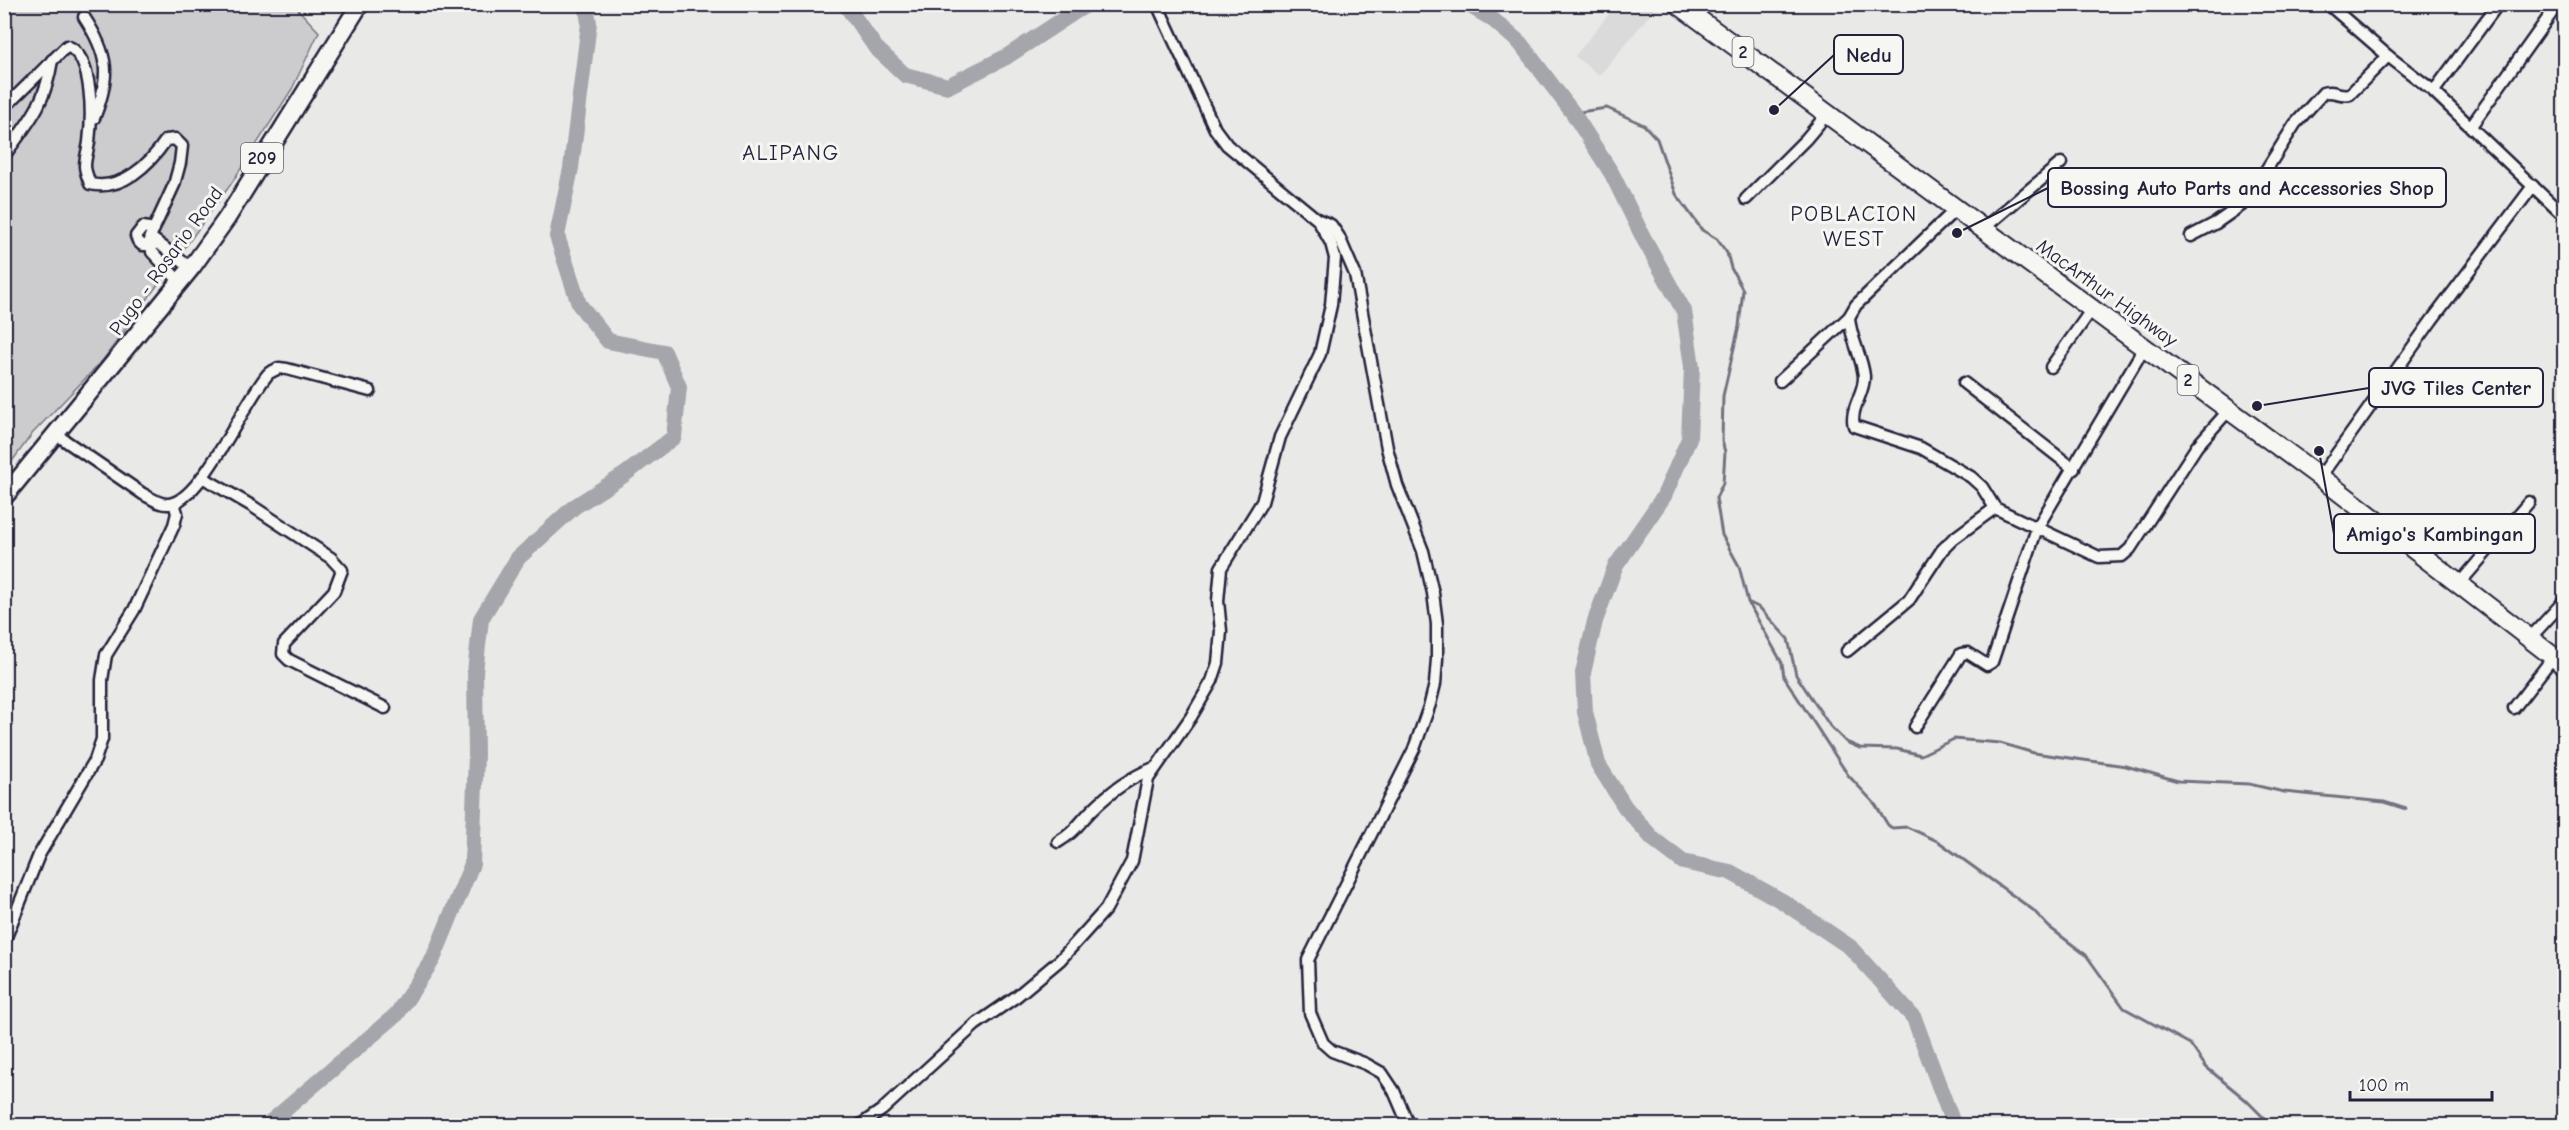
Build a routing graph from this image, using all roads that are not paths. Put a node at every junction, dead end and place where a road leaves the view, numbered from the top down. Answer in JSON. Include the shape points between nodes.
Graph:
{"nodes":[{"id":1,"x":360,"y":4,"type":"edge"},
{"id":2,"x":1678,"y":4,"type":"edge"},
{"id":3,"x":2498,"y":4,"type":"edge"},
{"id":4,"x":2558,"y":4,"type":"edge"},
{"id":5,"x":2332,"y":6,"type":"edge"},
{"id":6,"x":1159,"y":9,"type":"edge"},
{"id":7,"x":84,"y":17,"type":"dead end"},
{"id":8,"x":2388,"y":56,"type":"junction"},
{"id":9,"x":52,"y":59,"type":"junction"},
{"id":10,"x":2434,"y":92,"type":"junction"},
{"id":11,"x":4,"y":108,"type":"edge"},
{"id":12,"x":1827,"y":114,"type":"junction"},
{"id":13,"x":90,"y":126,"type":"junction"},
{"id":14,"x":2471,"y":126,"type":"junction"},
{"id":15,"x":4,"y":156,"type":"edge"},
{"id":16,"x":2061,"y":163,"type":"dead end"},
{"id":17,"x":2533,"y":186,"type":"junction"},
{"id":18,"x":1746,"y":199,"type":"dead end"},
{"id":19,"x":1956,"y":209,"type":"junction"},
{"id":20,"x":2562,"y":209,"type":"edge"},
{"id":21,"x":1318,"y":220,"type":"junction"},
{"id":22,"x":1983,"y":229,"type":"junction"},
{"id":23,"x":2191,"y":236,"type":"dead end"},
{"id":24,"x":152,"y":237,"type":"junction"},
{"id":25,"x":191,"y":268,"type":"junction"},
{"id":26,"x":180,"y":282,"type":"junction"},
{"id":27,"x":2092,"y":309,"type":"junction"},
{"id":28,"x":1849,"y":317,"type":"junction"},
{"id":29,"x":2144,"y":348,"type":"junction"},
{"id":30,"x":2051,"y":367,"type":"dead end"},
{"id":31,"x":1780,"y":381,"type":"dead end"},
{"id":32,"x":1964,"y":383,"type":"dead end"},
{"id":33,"x":370,"y":392,"type":"dead end"},
{"id":34,"x":2229,"y":410,"type":"junction"},
{"id":35,"x":57,"y":435,"type":"junction"},
{"id":36,"x":2074,"y":469,"type":"junction"},
{"id":37,"x":202,"y":477,"type":"junction"},
{"id":38,"x":2320,"y":477,"type":"junction"},
{"id":39,"x":4,"y":497,"type":"edge"},
{"id":40,"x":174,"y":502,"type":"junction"},
{"id":41,"x":2529,"y":502,"type":"dead end"},
{"id":42,"x":1995,"y":508,"type":"junction"},
{"id":43,"x":2037,"y":528,"type":"junction"},
{"id":44,"x":2459,"y":584,"type":"junction"},
{"id":45,"x":2565,"y":601,"type":"edge"},
{"id":46,"x":2530,"y":638,"type":"junction"},
{"id":47,"x":1847,"y":651,"type":"dead end"},
{"id":48,"x":2559,"y":660,"type":"edge"},
{"id":49,"x":385,"y":708,"type":"dead end"},
{"id":50,"x":2514,"y":708,"type":"dead end"},
{"id":51,"x":1915,"y":727,"type":"dead end"},
{"id":52,"x":1154,"y":768,"type":"junction"},
{"id":53,"x":1058,"y":842,"type":"dead end"},
{"id":54,"x":4,"y":942,"type":"edge"},
{"id":55,"x":859,"y":1125,"type":"edge"},
{"id":56,"x":1408,"y":1125,"type":"edge"}],
"edges":[{"from":1,"to":25,"type":"main road","name":"Pugo - Rosario Road","number":"209","via":[[227,218]]},
{"from":2,"to":12,"type":"highway","name":"MacArthur Highway","number":"2"},
{"from":3,"to":10,"type":"street"},
{"from":4,"to":14,"type":"street"},
{"from":5,"to":8,"type":"street"},
{"from":6,"to":21,"type":"street","via":[[1191,81],[1227,145]]},
{"from":7,"to":13,"type":"street","via":[[100,44],[107,67],[104,94]]},
{"from":8,"to":10,"type":"street"},
{"from":8,"to":23,"type":"street","via":[[2350,94],[2323,93],[2295,124],[2246,202]]},
{"from":9,"to":11,"type":"street"},
{"from":9,"to":13,"type":"street","via":[[67,46],[84,63],[91,101]]},
{"from":9,"to":15,"type":"street","via":[[49,81],[35,114]]},
{"from":10,"to":14,"type":"street"},
{"from":12,"to":18,"type":"street"},
{"from":12,"to":19,"type":"highway","name":"MacArthur Highway","number":"2"},
{"from":13,"to":24,"type":"street","via":[[85,167],[90,184],[103,187],[119,182],[151,161],[166,140],[175,139],[182,146],[174,185]]},
{"from":14,"to":17,"type":"street"},
{"from":16,"to":22,"type":"street"},
{"from":17,"to":20,"type":"street"},
{"from":17,"to":38,"type":"street"},
{"from":19,"to":22,"type":"highway","name":"MacArthur Highway","number":"2"},
{"from":19,"to":28,"type":"street"},
{"from":21,"to":52,"type":"street","via":[[1335,258],[1327,332],[1280,436],[1262,502],[1221,568],[1220,648],[1212,681]]},
{"from":21,"to":56,"type":"street","via":[[1331,225],[1355,274],[1387,448],[1423,551],[1433,593],[1437,658],[1430,705],[1414,749],[1308,960],[1310,1013],[1323,1043],[1332,1051],[1382,1073],[1394,1090]]},
{"from":22,"to":27,"type":"highway","name":"MacArthur Highway","number":"2"},
{"from":24,"to":25,"type":"street"},
{"from":24,"to":26,"type":"street","via":[[152,252]]},
{"from":25,"to":26,"type":"main road","name":"Pugo - Rosario Road","number":"209"},
{"from":26,"to":35,"type":"main road","name":"Pugo - Rosario Road","number":"209"},
{"from":27,"to":29,"type":"highway","name":"MacArthur Highway","number":"2"},
{"from":27,"to":30,"type":"street"},
{"from":28,"to":31,"type":"street"},
{"from":28,"to":42,"type":"street","via":[[1864,378],[1854,426],[1921,448],[1971,477]]},
{"from":29,"to":34,"type":"highway","name":"MacArthur Highway","number":"2"},
{"from":29,"to":36,"type":"street"},
{"from":32,"to":36,"type":"street"},
{"from":33,"to":37,"type":"street","via":[[287,369],[269,372]]},
{"from":34,"to":38,"type":"highway","name":"MacArthur Highway","number":"2"},
{"from":34,"to":43,"type":"street","via":[[2197,446],[2122,556],[2099,557]]},
{"from":35,"to":39,"type":"main road","name":"Pugo - Rosario Road","number":"209"},
{"from":35,"to":40,"type":"street","via":[[143,494],[158,502]]},
{"from":36,"to":43,"type":"street"},
{"from":37,"to":40,"type":"street"},
{"from":37,"to":49,"type":"street","via":[[331,558],[342,570],[334,591],[284,645],[283,654]]},
{"from":38,"to":44,"type":"highway","name":"MacArthur Highway","number":"2"},
{"from":40,"to":54,"type":"street","via":[[174,525],[134,610],[106,655],[102,739],[95,760],[39,855]]},
{"from":41,"to":44,"type":"street"},
{"from":42,"to":43,"type":"street"},
{"from":42,"to":47,"type":"street","via":[[1953,539],[1909,600]]},
{"from":43,"to":51,"type":"street","via":[[1992,662],[1987,665],[1968,653],[1961,654]]},
{"from":44,"to":46,"type":"highway","name":"MacArthur Highway","number":"2"},
{"from":45,"to":46,"type":"street"},
{"from":46,"to":48,"type":"highway","name":"MacArthur Highway","number":"2"},
{"from":48,"to":50,"type":"street"},
{"from":52,"to":53,"type":"street","via":[[1110,794],[1074,832]]},
{"from":52,"to":55,"type":"street","via":[[1142,799],[1132,861],[1091,928],[1060,960],[975,1025],[882,1110]]}]}
